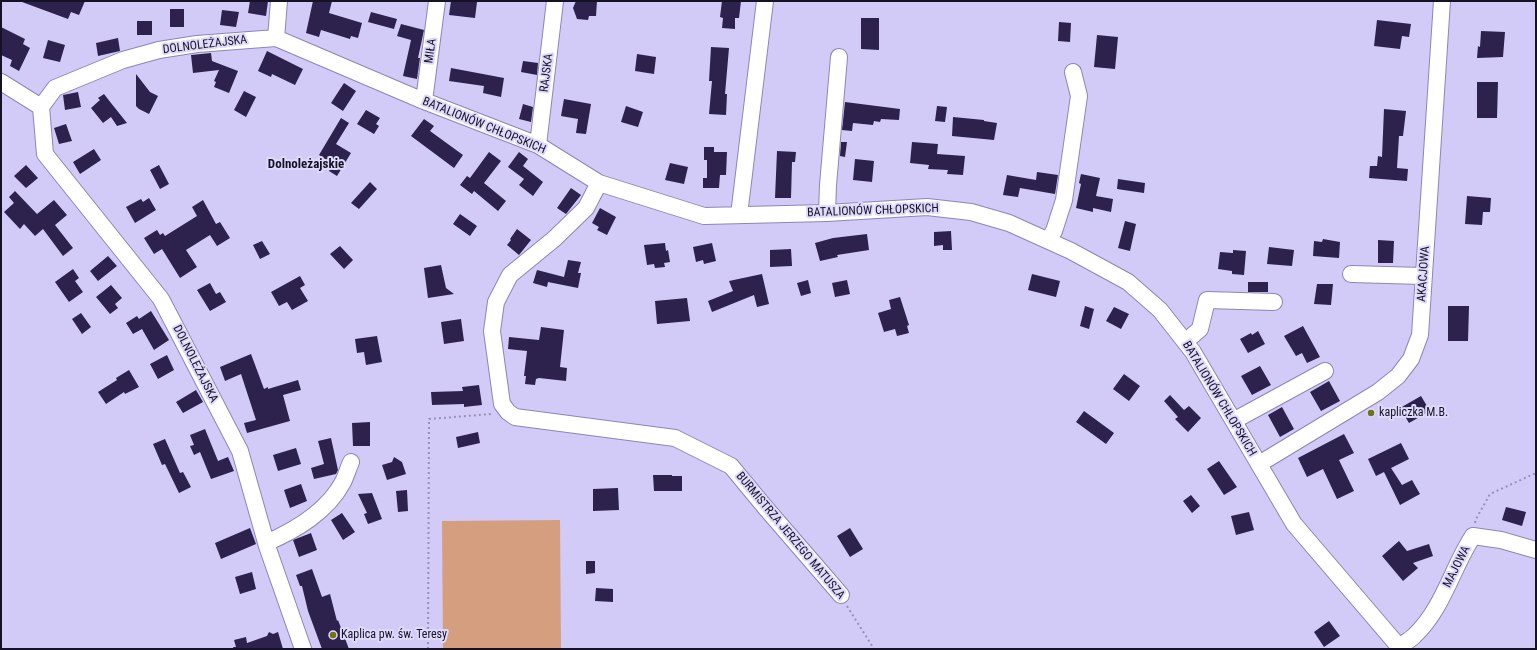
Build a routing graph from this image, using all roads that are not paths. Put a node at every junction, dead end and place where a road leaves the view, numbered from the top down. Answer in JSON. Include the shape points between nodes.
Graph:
{"nodes":[{"id":1,"x":279,"y":1,"type":"edge"},
{"id":2,"x":437,"y":1,"type":"edge"},
{"id":3,"x":555,"y":1,"type":"edge"},
{"id":4,"x":765,"y":1,"type":"edge"},
{"id":5,"x":1442,"y":1,"type":"edge"},
{"id":6,"x":276,"y":38,"type":"junction"},
{"id":7,"x":839,"y":57,"type":"dead end"},
{"id":8,"x":1073,"y":72,"type":"dead end"},
{"id":9,"x":1,"y":82,"type":"edge"},
{"id":10,"x":424,"y":101,"type":"junction"},
{"id":11,"x":41,"y":107,"type":"junction"},
{"id":12,"x":538,"y":145,"type":"junction"},
{"id":13,"x":599,"y":183,"type":"junction"},
{"id":14,"x":827,"y":212,"type":"junction"},
{"id":15,"x":739,"y":215,"type":"junction"},
{"id":16,"x":1048,"y":240,"type":"junction"},
{"id":17,"x":1351,"y":274,"type":"dead end"},
{"id":18,"x":1423,"y":276,"type":"junction"},
{"id":19,"x":1274,"y":302,"type":"dead end"},
{"id":20,"x":1186,"y":342,"type":"junction"},
{"id":21,"x":1325,"y":371,"type":"dead end"},
{"id":22,"x":1234,"y":420,"type":"junction"},
{"id":23,"x":351,"y":462,"type":"dead end"},
{"id":24,"x":1259,"y":464,"type":"junction"},
{"id":25,"x":266,"y":543,"type":"junction"},
{"id":26,"x":1536,"y":550,"type":"edge"},
{"id":27,"x":841,"y":595,"type":"road end"},
{"id":28,"x":1400,"y":648,"type":"edge"},
{"id":29,"x":304,"y":649,"type":"edge"}],
"edges":[{"from":1,"to":6,"type":"street"},
{"from":2,"to":10,"type":"street","name":"MIŁA"},
{"from":3,"to":12,"type":"street","name":"RAJSKA"},
{"from":4,"to":15,"type":"street"},
{"from":5,"to":18,"type":"street","name":"AKACJOWA"},
{"from":6,"to":10,"type":"street","name":"BATALIONÓW CHŁOPSKICH"},
{"from":6,"to":11,"type":"street","name":"DOLNOLEŻAJSKA","via":[[197,44],[159,50],[123,60],[56,88]]},
{"from":7,"to":14,"type":"street"},
{"from":8,"to":16,"type":"street","via":[[1079,96],[1064,200],[1054,231]]},
{"from":9,"to":11,"type":"street"},
{"from":10,"to":12,"type":"street","name":"BATALIONÓW CHŁOPSKICH"},
{"from":11,"to":25,"type":"street","name":"DOLNOLEŻAJSKA","via":[[45,154],[161,299],[240,451]]},
{"from":12,"to":13,"type":"street","name":"BATALIONÓW CHŁOPSKICH"},
{"from":13,"to":15,"type":"street","name":"BATALIONÓW CHŁOPSKICH","via":[[704,216]]},
{"from":13,"to":27,"type":"street","name":"BURMISTRZA JERZEGO MATUSZA","via":[[586,208],[554,239],[510,275],[496,302],[492,331],[502,404],[514,417],[675,438],[731,466]]},
{"from":14,"to":15,"type":"street","name":"BATALIONÓW CHŁOPSKICH"},
{"from":14,"to":16,"type":"street","name":"BATALIONÓW CHŁOPSKICH","via":[[927,207],[971,212],[1009,223]]},
{"from":16,"to":20,"type":"street","name":"BATALIONÓW CHŁOPSKICH","via":[[1128,282],[1160,310]]},
{"from":17,"to":18,"type":"street"},
{"from":18,"to":24,"type":"street","name":"AKACJOWA","via":[[1420,335],[1411,359],[1398,376],[1378,392]]},
{"from":19,"to":20,"type":"street","via":[[1207,300],[1200,329]]},
{"from":20,"to":22,"type":"street","name":"BATALIONÓW CHŁOPSKICH"},
{"from":21,"to":22,"type":"street"},
{"from":22,"to":24,"type":"street","name":"BATALIONÓW CHŁOPSKICH"},
{"from":23,"to":25,"type":"street","via":[[342,483],[330,500],[306,523]]},
{"from":24,"to":28,"type":"street","name":"BATALIONÓW CHŁOPSKICH","via":[[1294,524]]},
{"from":25,"to":29,"type":"street","name":"DOLNOLEŻAJSKA"},
{"from":26,"to":28,"type":"street","name":"MAJOWA","via":[[1501,540],[1473,536],[1439,604],[1414,637]]}]}
